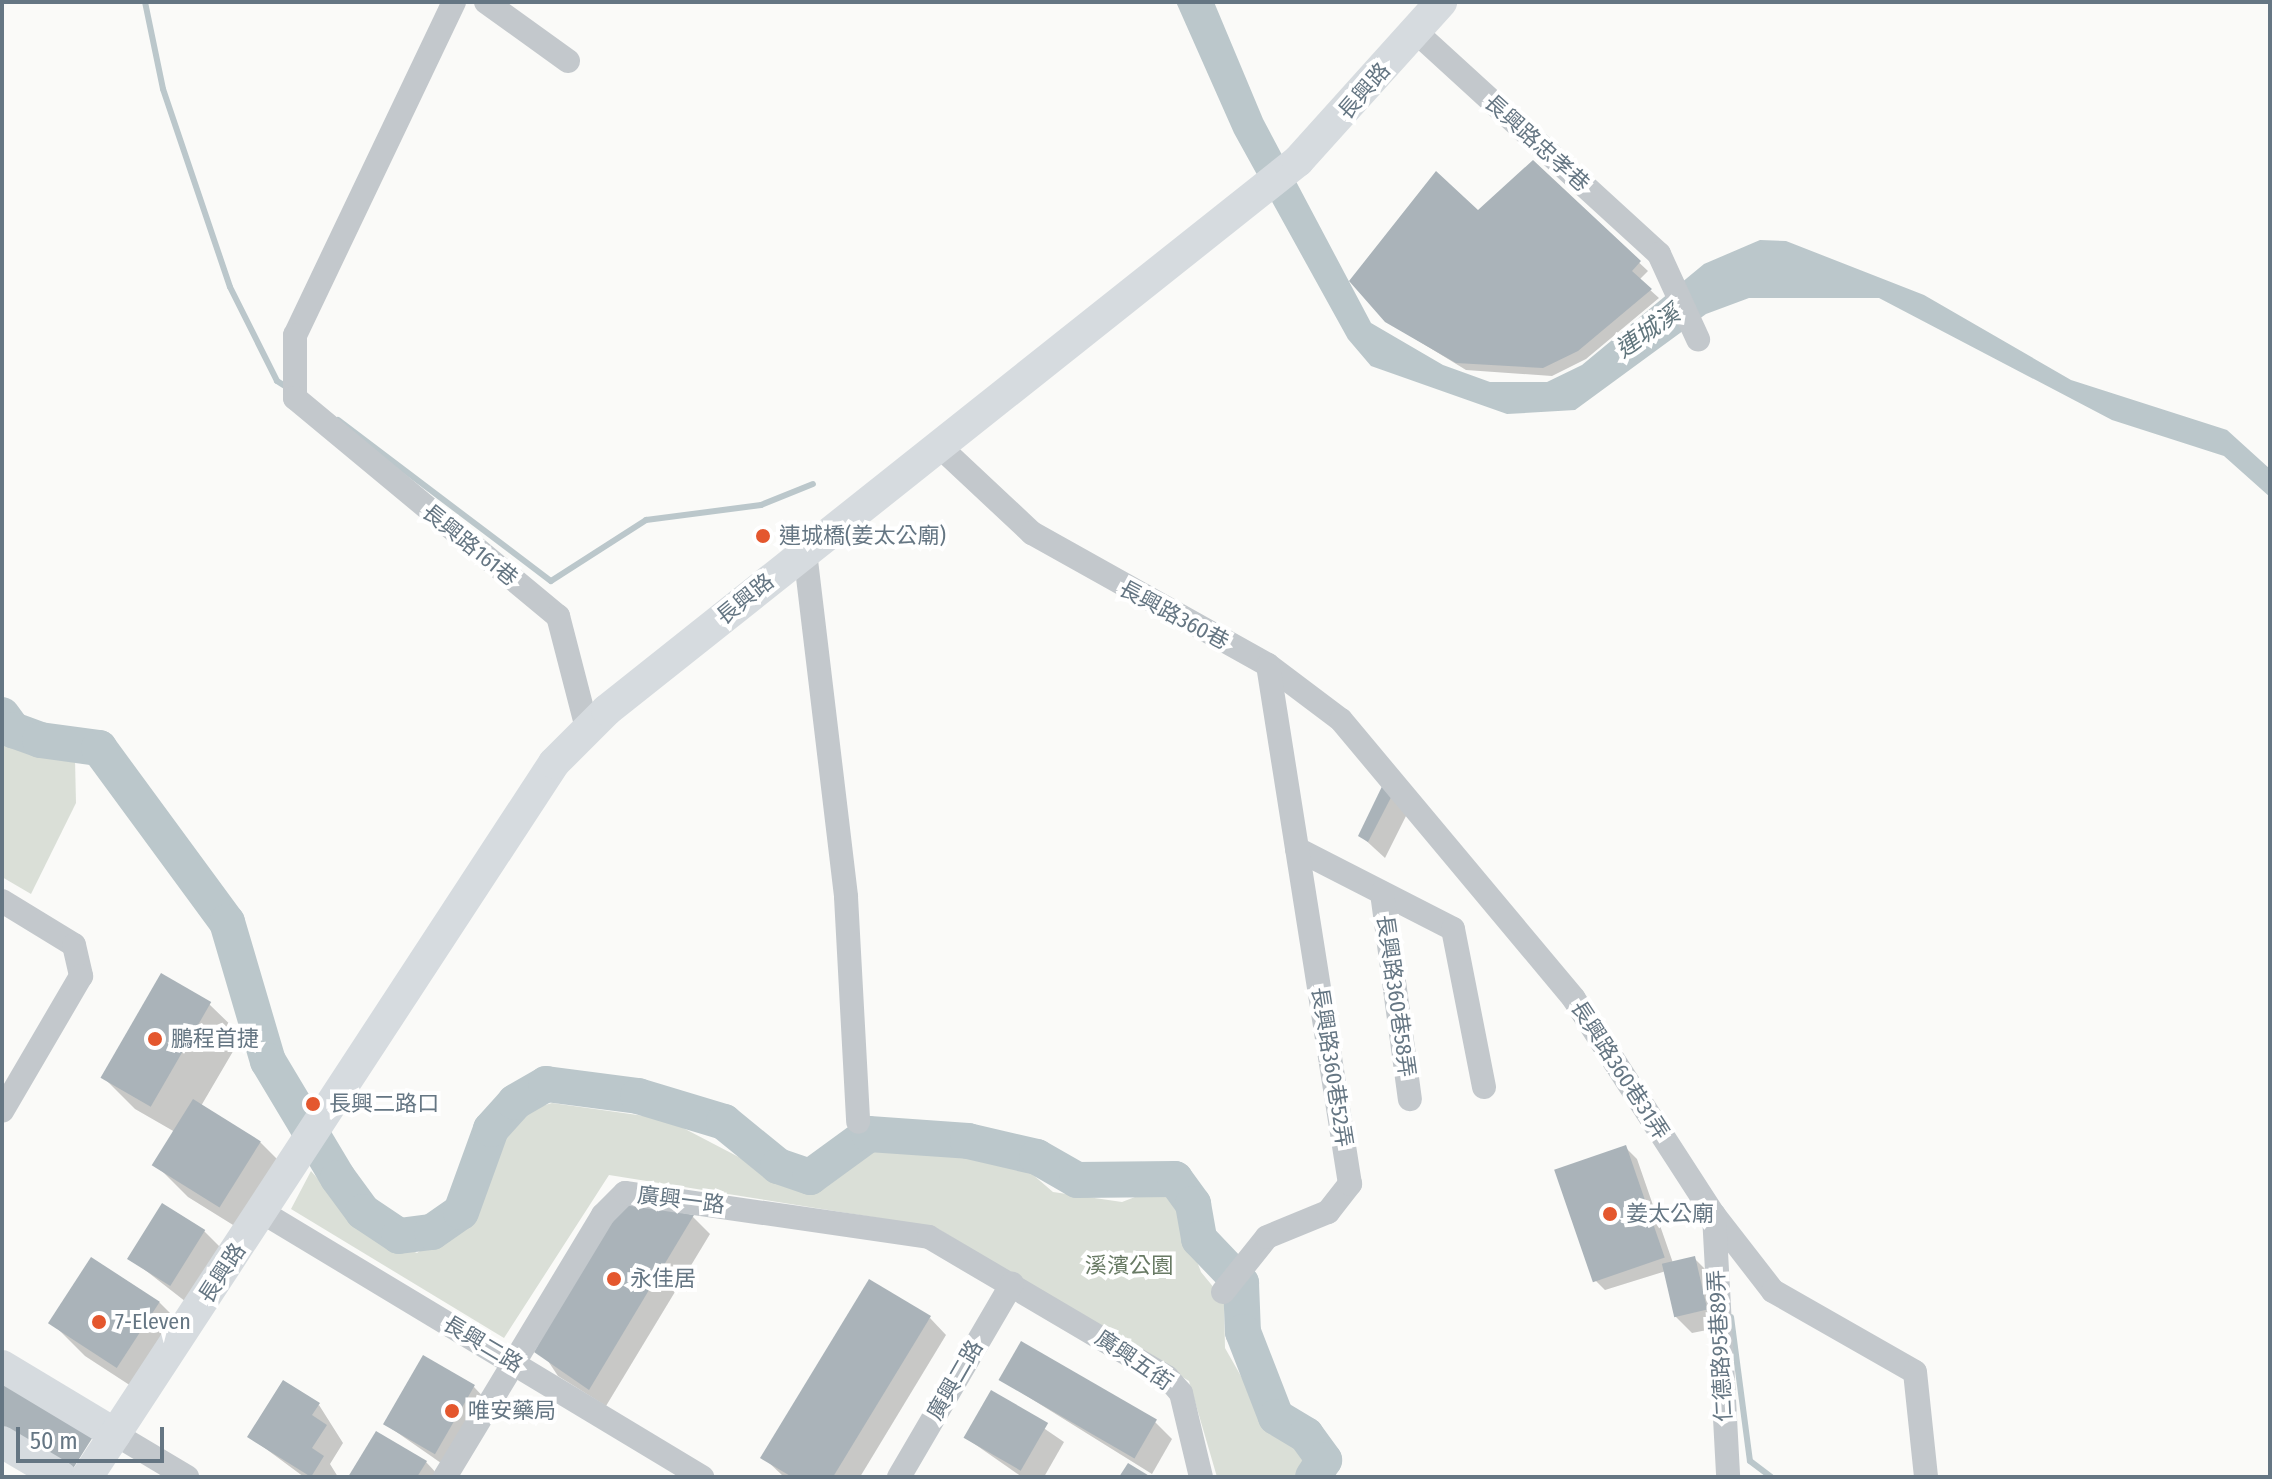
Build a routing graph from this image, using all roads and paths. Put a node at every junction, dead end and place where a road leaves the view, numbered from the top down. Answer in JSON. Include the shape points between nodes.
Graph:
{"nodes":[{"id":1,"x":454,"y":2,"type":"edge"},
{"id":2,"x":486,"y":2,"type":"edge"},
{"id":3,"x":1441,"y":2,"type":"edge"},
{"id":4,"x":1416,"y":32,"type":"junction"},
{"id":5,"x":568,"y":61,"type":"dead end"},
{"id":6,"x":1698,"y":339,"type":"dead end"},
{"id":7,"x":938,"y":445,"type":"junction"},
{"id":8,"x":805,"y":552,"type":"junction"},
{"id":9,"x":1268,"y":665,"type":"junction"},
{"id":10,"x":587,"y":728,"type":"junction"},
{"id":11,"x":1297,"y":849,"type":"junction"},
{"id":12,"x":1382,"y":893,"type":"junction"},
{"id":13,"x":2,"y":901,"type":"edge"},
{"id":14,"x":1484,"y":1087,"type":"dead end"},
{"id":15,"x":1410,"y":1099,"type":"dead end"},
{"id":16,"x":2,"y":1111,"type":"edge"},
{"id":17,"x":858,"y":1122,"type":"dead end"},
{"id":18,"x":262,"y":1212,"type":"junction"},
{"id":19,"x":1714,"y":1215,"type":"junction"},
{"id":20,"x":1012,"y":1284,"type":"junction"},
{"id":21,"x":1223,"y":1292,"type":"dead end"},
{"id":22,"x":515,"y":1362,"type":"junction"},
{"id":23,"x":2,"y":1366,"type":"edge"},
{"id":24,"x":115,"y":1434,"type":"junction"},
{"id":25,"x":2,"y":1442,"type":"edge"},
{"id":26,"x":61,"y":1477,"type":"edge"},
{"id":27,"x":87,"y":1477,"type":"edge"},
{"id":28,"x":187,"y":1477,"type":"edge"},
{"id":29,"x":445,"y":1477,"type":"edge"},
{"id":30,"x":702,"y":1477,"type":"edge"},
{"id":31,"x":899,"y":1477,"type":"edge"},
{"id":32,"x":1201,"y":1477,"type":"edge"},
{"id":33,"x":1728,"y":1477,"type":"edge"},
{"id":34,"x":1926,"y":1477,"type":"edge"}],
"edges":[{"from":1,"to":10,"type":"street","name":"長興路161巷","via":[[295,335],[295,398],[558,616]]},
{"from":2,"to":5,"type":"street"},
{"from":3,"to":4,"type":"main road","name":"長興路"},
{"from":4,"to":6,"type":"street","name":"長興路忠孝巷","via":[[1659,254]]},
{"from":4,"to":7,"type":"main road","name":"長興路","via":[[1276,179]]},
{"from":7,"to":8,"type":"main road","name":"長興路"},
{"from":7,"to":9,"type":"street","name":"長興路360巷","via":[[1032,533]]},
{"from":8,"to":10,"type":"main road","name":"長興路"},
{"from":8,"to":17,"type":"street","via":[[846,897]]},
{"from":9,"to":11,"type":"street"},
{"from":9,"to":19,"type":"street","name":"長興路360巷31弄","via":[[1341,720],[1522,930]]},
{"from":10,"to":18,"type":"main road","name":"長興路","via":[[518,813]]},
{"from":11,"to":12,"type":"street"},
{"from":11,"to":21,"type":"street","name":"長興路360巷52弄","via":[[1350,1184],[1328,1212],[1267,1237]]},
{"from":12,"to":14,"type":"street","via":[[1453,929]]},
{"from":12,"to":15,"type":"street","name":"長興路360巷58弄"},
{"from":13,"to":16,"type":"street","via":[[74,945],[81,976]]},
{"from":18,"to":22,"type":"street","name":"長興二路"},
{"from":18,"to":24,"type":"main road","name":"長興路"},
{"from":19,"to":33,"type":"street","name":"仁德路95巷89弄"},
{"from":19,"to":34,"type":"street","name":"長興路360巷31弄","via":[[1789,1306],[1835,1322],[1915,1372]]},
{"from":20,"to":22,"type":"street","name":"廣興一路","via":[[929,1237],[625,1193],[603,1215]]},
{"from":20,"to":31,"type":"street","name":"廣興二路"},
{"from":20,"to":32,"type":"street","name":"廣興五街","via":[[1167,1377],[1181,1393]]},
{"from":22,"to":29,"type":"street","name":"廣興一路"},
{"from":22,"to":30,"type":"street","name":"長興二路"},
{"from":23,"to":24,"type":"main road"},
{"from":24,"to":27,"type":"main road","name":"長興路"},
{"from":24,"to":28,"type":"street"},
{"from":25,"to":26,"type":"main road"}]}
